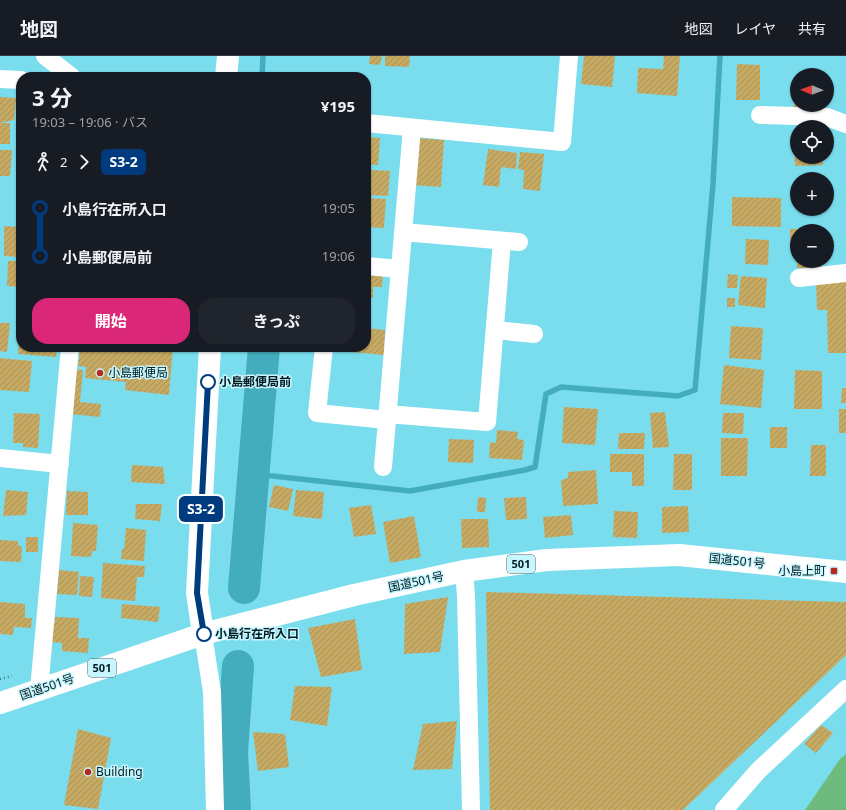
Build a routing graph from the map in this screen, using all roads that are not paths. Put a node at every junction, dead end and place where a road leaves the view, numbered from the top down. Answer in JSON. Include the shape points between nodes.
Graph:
{"nodes":[{"id":1,"x":45,"y":56,"type":"edge"},
{"id":2,"x":228,"y":56,"type":"edge"},
{"id":3,"x":569,"y":56,"type":"edge"},
{"id":4,"x":66,"y":72,"type":"edge"},
{"id":5,"x":226,"y":72,"type":"edge"},
{"id":6,"x":0,"y":80,"type":"edge"},
{"id":7,"x":16,"y":80,"type":"edge"},
{"id":8,"x":760,"y":115,"type":"dead end"},
{"id":9,"x":371,"y":124,"type":"edge"},
{"id":10,"x":846,"y":124,"type":"edge"},
{"id":11,"x":412,"y":128,"type":"junction"},
{"id":12,"x":403,"y":232,"type":"junction"},
{"id":13,"x":371,"y":266,"type":"edge"},
{"id":14,"x":400,"y":269,"type":"junction"},
{"id":15,"x":846,"y":273,"type":"edge"},
{"id":16,"x":799,"y":278,"type":"dead end"},
{"id":17,"x":495,"y":330,"type":"junction"},
{"id":18,"x":534,"y":334,"type":"dead end"},
{"id":19,"x":70,"y":352,"type":"edge"},
{"id":20,"x":210,"y":352,"type":"edge"},
{"id":21,"x":323,"y":352,"type":"edge"},
{"id":22,"x":387,"y":417,"type":"junction"},
{"id":23,"x":0,"y":458,"type":"edge"},
{"id":24,"x":60,"y":464,"type":"junction"},
{"id":25,"x":383,"y":467,"type":"dead end"},
{"id":26,"x":464,"y":571,"type":"junction"},
{"id":27,"x":846,"y":572,"type":"edge"},
{"id":28,"x":204,"y":634,"type":"junction"},
{"id":29,"x":846,"y":689,"type":"edge"},
{"id":30,"x":39,"y":690,"type":"junction"},
{"id":31,"x":0,"y":703,"type":"edge"},
{"id":32,"x":215,"y":810,"type":"edge"},
{"id":33,"x":471,"y":810,"type":"edge"},
{"id":34,"x":724,"y":810,"type":"edge"}],
"edges":[{"from":1,"to":4,"type":"street"},
{"from":2,"to":5,"type":"main road"},
{"from":3,"to":11,"type":"street","via":[[562,142]]},
{"from":6,"to":7,"type":"street"},
{"from":8,"to":10,"type":"street","via":[[826,117]]},
{"from":9,"to":11,"type":"street"},
{"from":11,"to":12,"type":"street"},
{"from":12,"to":14,"type":"street"},
{"from":12,"to":17,"type":"street","via":[[511,242]]},
{"from":13,"to":14,"type":"street"},
{"from":14,"to":22,"type":"street"},
{"from":15,"to":16,"type":"street"},
{"from":17,"to":18,"type":"street"},
{"from":17,"to":22,"type":"street","via":[[487,422]]},
{"from":19,"to":24,"type":"street"},
{"from":20,"to":28,"type":"main road","via":[[197,593]]},
{"from":21,"to":22,"type":"street","via":[[317,413]]},
{"from":22,"to":25,"type":"street"},
{"from":23,"to":24,"type":"street"},
{"from":24,"to":30,"type":"street"},
{"from":26,"to":27,"type":"main road","name":"国道501号","number":"501","via":[[547,560],[679,555]]},
{"from":26,"to":28,"type":"main road","name":"国道501号","number":"501"},
{"from":26,"to":33,"type":"street"},
{"from":28,"to":30,"type":"main road","name":"国道501号","number":"501"},
{"from":28,"to":32,"type":"street","via":[[212,692]]},
{"from":29,"to":34,"type":"street","via":[[758,771]]},
{"from":30,"to":31,"type":"main road","name":"国道501号","number":"501"}]}
